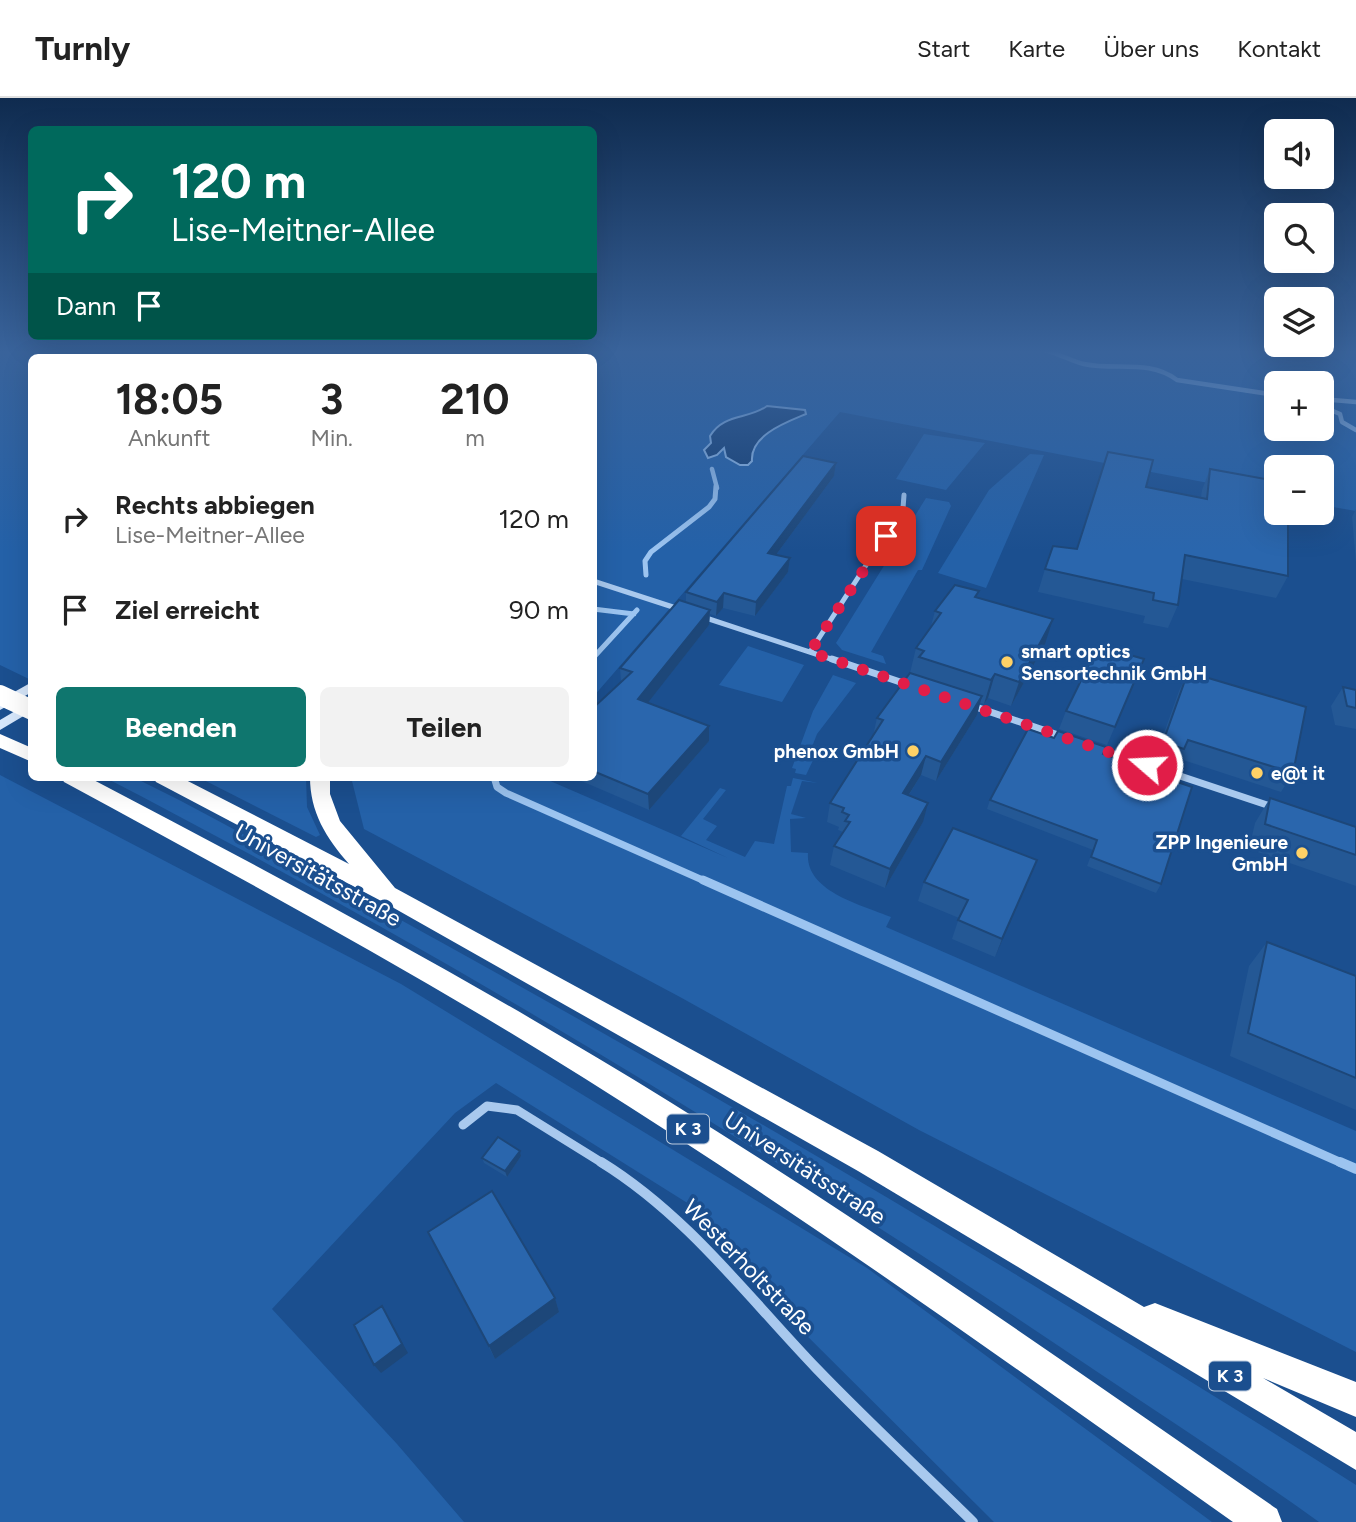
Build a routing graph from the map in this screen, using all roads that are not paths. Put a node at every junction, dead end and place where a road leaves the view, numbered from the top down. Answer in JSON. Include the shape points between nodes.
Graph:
{"nodes":[{"id":1,"x":904,"y":495,"type":"dead end"},
{"id":2,"x":597,"y":582,"type":"edge"},
{"id":3,"x":684,"y":611,"type":"edge"},
{"id":4,"x":696,"y":615,"type":"edge"},
{"id":5,"x":810,"y":652,"type":"junction"},
{"id":6,"x":28,"y":688,"type":"edge"},
{"id":7,"x":926,"y":691,"type":"edge"},
{"id":8,"x":0,"y":695,"type":"edge"},
{"id":9,"x":964,"y":704,"type":"edge"},
{"id":10,"x":0,"y":706,"type":"edge"},
{"id":11,"x":28,"y":708,"type":"edge"},
{"id":12,"x":28,"y":708,"type":"edge"},
{"id":13,"x":0,"y":726,"type":"edge"},
{"id":14,"x":0,"y":740,"type":"edge"},
{"id":15,"x":1072,"y":740,"type":"edge"},
{"id":16,"x":1085,"y":744,"type":"edge"},
{"id":17,"x":28,"y":754,"type":"edge"},
{"id":18,"x":79,"y":781,"type":"edge"},
{"id":19,"x":171,"y":781,"type":"edge"},
{"id":20,"x":320,"y":781,"type":"edge"},
{"id":21,"x":1286,"y":811,"type":"edge"},
{"id":22,"x":393,"y":897,"type":"junction"},
{"id":23,"x":463,"y":1125,"type":"dead end"},
{"id":24,"x":1104,"y":1299,"type":"junction"},
{"id":25,"x":1356,"y":1400,"type":"edge"},
{"id":26,"x":1356,"y":1452,"type":"edge"},
{"id":27,"x":973,"y":1522,"type":"edge"},
{"id":28,"x":1264,"y":1522,"type":"edge"}],
"edges":[{"from":1,"to":5,"type":"street","via":[[903,508]]},
{"from":2,"to":3,"type":"street"},
{"from":4,"to":5,"type":"street"},
{"from":5,"to":7,"type":"street"},
{"from":6,"to":10,"type":"street"},
{"from":8,"to":11,"type":"highway","bridge":true},
{"from":9,"to":15,"type":"street"},
{"from":12,"to":13,"type":"street"},
{"from":14,"to":17,"type":"highway"},
{"from":16,"to":21,"type":"street"},
{"from":18,"to":28,"type":"highway","name":"Universitätsstraße","number":"K 3","via":[[434,976],[659,1110],[912,1276]]},
{"from":19,"to":22,"type":"highway","name":"Universitätsstraße","number":"K 3"},
{"from":20,"to":22,"type":"highway","via":[[321,804],[332,828]]},
{"from":22,"to":24,"type":"highway","name":"Universitätsstraße","number":"K 3","via":[[869,1161]]},
{"from":23,"to":27,"type":"street","name":"Westerholtstraße","via":[[488,1106],[517,1110],[630,1180],[704,1244],[817,1369]]},
{"from":24,"to":25,"type":"highway"},
{"from":24,"to":26,"type":"highway","name":"Universitätsstraße","number":"K 3"}]}
